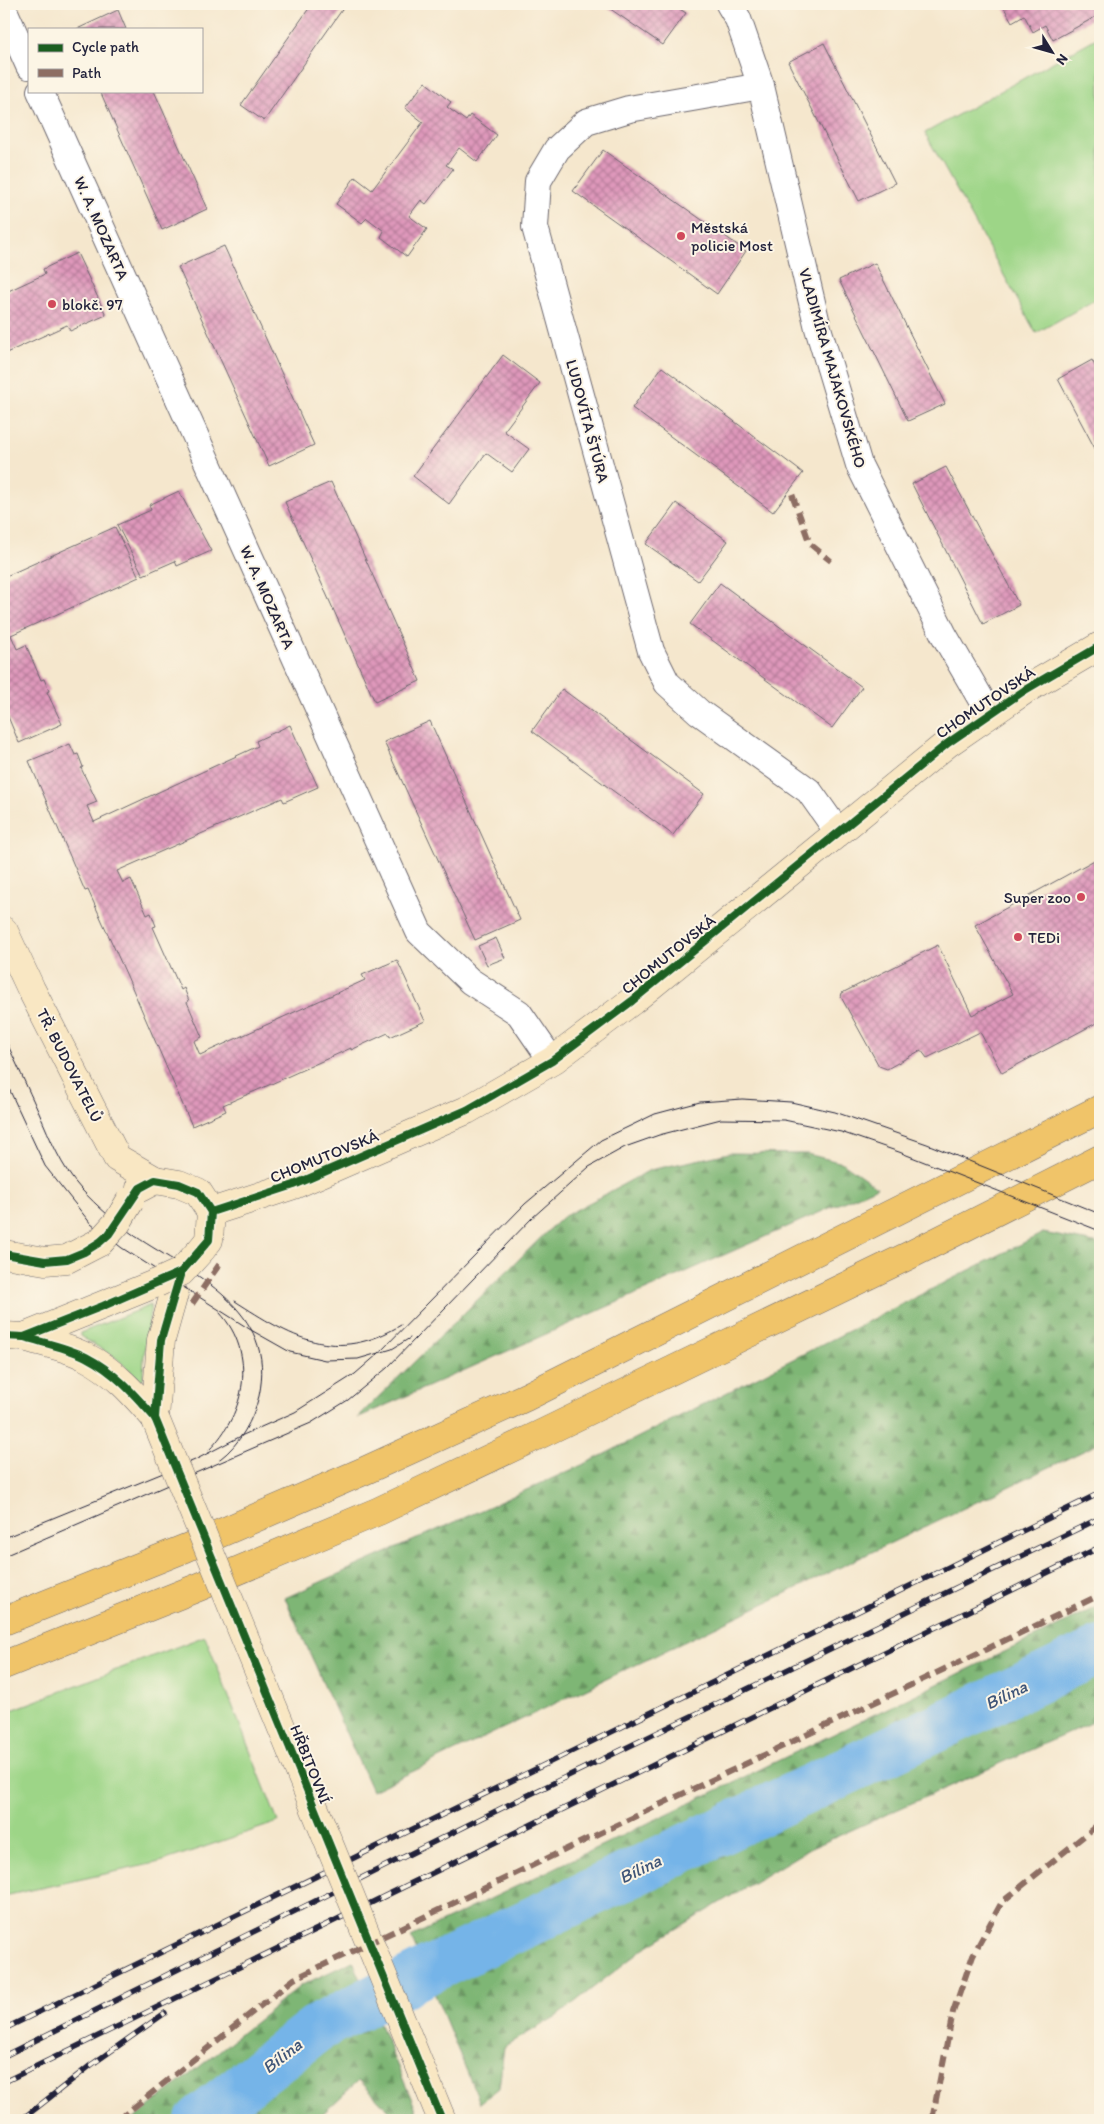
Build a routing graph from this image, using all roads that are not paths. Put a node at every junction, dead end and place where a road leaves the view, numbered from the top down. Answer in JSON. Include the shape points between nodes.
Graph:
{"nodes":[{"id":1,"x":729,"y":4,"type":"edge"},
{"id":2,"x":4,"y":10,"type":"edge"},
{"id":3,"x":28,"y":64,"type":"edge"},
{"id":4,"x":761,"y":86,"type":"junction"},
{"id":5,"x":40,"y":92,"type":"edge"},
{"id":6,"x":1100,"y":646,"type":"edge"},
{"id":7,"x":989,"y":713,"type":"junction"},
{"id":8,"x":838,"y":832,"type":"junction"},
{"id":9,"x":4,"y":931,"type":"edge"},
{"id":10,"x":552,"y":1061,"type":"junction"},
{"id":11,"x":1100,"y":1109,"type":"edge"},
{"id":12,"x":1100,"y":1159,"type":"edge"},
{"id":13,"x":1100,"y":1175,"type":"edge"},
{"id":14,"x":156,"y":1180,"type":"junction"},
{"id":15,"x":211,"y":1212,"type":"junction"},
{"id":16,"x":4,"y":1254,"type":"edge"},
{"id":17,"x":910,"y":1255,"type":"junction"},
{"id":18,"x":171,"y":1283,"type":"junction"},
{"id":19,"x":14,"y":1336,"type":"edge"},
{"id":20,"x":155,"y":1418,"type":"junction"},
{"id":21,"x":4,"y":1621,"type":"edge"},
{"id":22,"x":4,"y":1665,"type":"edge"},
{"id":23,"x":442,"y":2120,"type":"edge"}],
"edges":[{"from":1,"to":4,"type":"street","name":"VLADIMÍRA MAJAKOVSKÉHO","via":[[738,19]]},
{"from":2,"to":3,"type":"street"},
{"from":4,"to":7,"type":"street","name":"VLADIMÍRA MAJAKOVSKÉHO","via":[[818,328],[859,465],[944,635]]},
{"from":4,"to":8,"type":"street","name":"LUDOVÍTA ŠTÚRA","via":[[629,108],[586,122],[557,149],[538,182],[535,227],[650,651],[667,683],[699,712],[809,791]]},
{"from":5,"to":10,"type":"street","name":"W. A. MOZARTA","via":[[419,932],[470,981],[519,1013]]},
{"from":6,"to":7,"type":"street","name":"CHOMUTOVSKÁ"},
{"from":7,"to":8,"type":"street","name":"CHOMUTOVSKÁ"},
{"from":8,"to":10,"type":"street","name":"CHOMUTOVSKÁ","via":[[632,1001]]},
{"from":9,"to":14,"type":"street","name":"TŘ. BUDOVATELŮ","via":[[117,1158]]},
{"from":10,"to":15,"type":"street","name":"CHOMUTOVSKÁ","via":[[468,1110],[294,1185]]},
{"from":11,"to":21,"type":"highway","via":[[526,1397],[186,1548]]},
{"from":12,"to":17,"type":"highway"},
{"from":13,"to":17,"type":"highway"},
{"from":14,"to":15,"type":"street","via":[[198,1192]]},
{"from":14,"to":16,"type":"street","bridge":true,"via":[[140,1188],[100,1242],[66,1259],[45,1261]]},
{"from":15,"to":18,"type":"street","bridge":true,"via":[[209,1240]]},
{"from":17,"to":22,"type":"highway","via":[[379,1511]]},
{"from":18,"to":19,"type":"street"},
{"from":18,"to":20,"type":"street","via":[[161,1340]]},
{"from":19,"to":20,"type":"street","via":[[85,1356],[124,1383]]},
{"from":20,"to":23,"type":"street","name":"HŘBITOVNÍ","bridge":true}]}
